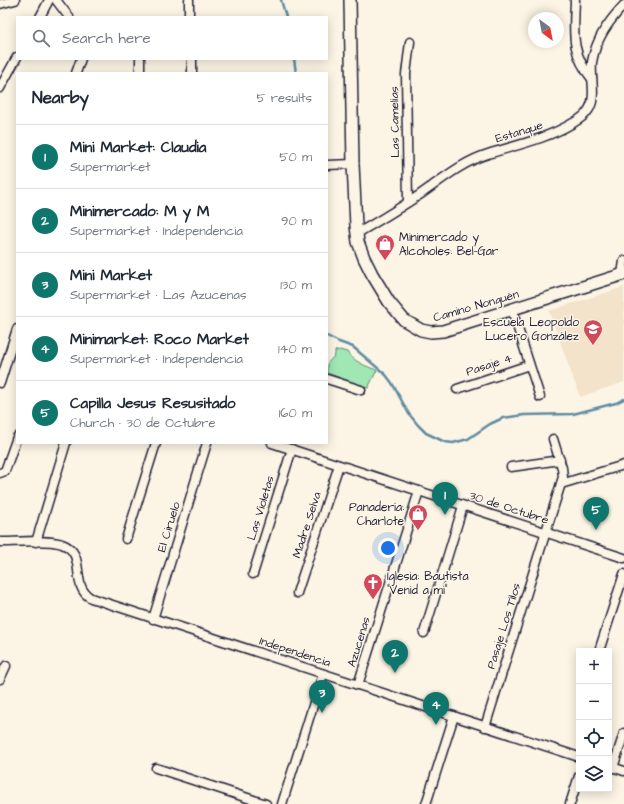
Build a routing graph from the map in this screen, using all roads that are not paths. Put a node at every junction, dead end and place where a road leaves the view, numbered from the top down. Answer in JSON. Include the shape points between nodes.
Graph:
{"nodes":[{"id":1,"x":15,"y":0,"type":"edge"},
{"id":2,"x":49,"y":0,"type":"edge"},
{"id":3,"x":56,"y":0,"type":"edge"},
{"id":4,"x":188,"y":0,"type":"edge"},
{"id":5,"x":350,"y":0,"type":"edge"},
{"id":6,"x":575,"y":0,"type":"edge"},
{"id":7,"x":0,"y":4,"type":"edge"},
{"id":8,"x":624,"y":5,"type":"edge"},
{"id":9,"x":41,"y":16,"type":"edge"},
{"id":10,"x":68,"y":16,"type":"edge"},
{"id":11,"x":190,"y":16,"type":"edge"},
{"id":12,"x":410,"y":42,"type":"dead end"},
{"id":13,"x":16,"y":59,"type":"edge"},
{"id":14,"x":81,"y":60,"type":"edge"},
{"id":15,"x":140,"y":60,"type":"edge"},
{"id":16,"x":192,"y":60,"type":"edge"},
{"id":17,"x":76,"y":72,"type":"edge"},
{"id":18,"x":140,"y":72,"type":"edge"},
{"id":19,"x":192,"y":72,"type":"edge"},
{"id":20,"x":592,"y":79,"type":"junction"},
{"id":21,"x":0,"y":88,"type":"edge"},
{"id":22,"x":353,"y":164,"type":"junction"},
{"id":23,"x":328,"y":165,"type":"edge"},
{"id":24,"x":408,"y":202,"type":"junction"},
{"id":25,"x":356,"y":234,"type":"junction"},
{"id":26,"x":624,"y":261,"type":"edge"},
{"id":27,"x":623,"y":274,"type":"edge"},
{"id":28,"x":512,"y":310,"type":"junction"},
{"id":29,"x":16,"y":332,"type":"edge"},
{"id":30,"x":529,"y":365,"type":"junction"},
{"id":31,"x":328,"y":379,"type":"edge"},
{"id":32,"x":0,"y":382,"type":"edge"},
{"id":33,"x":457,"y":389,"type":"dead end"},
{"id":34,"x":361,"y":390,"type":"dead end"},
{"id":35,"x":540,"y":397,"type":"dead end"},
{"id":36,"x":553,"y":439,"type":"dead end"},
{"id":37,"x":16,"y":440,"type":"edge"},
{"id":38,"x":66,"y":444,"type":"edge"},
{"id":39,"x":156,"y":444,"type":"edge"},
{"id":40,"x":207,"y":444,"type":"edge"},
{"id":41,"x":275,"y":444,"type":"edge"},
{"id":42,"x":292,"y":449,"type":"junction"},
{"id":43,"x":560,"y":460,"type":"junction"},
{"id":44,"x":339,"y":465,"type":"junction"},
{"id":45,"x":624,"y":465,"type":"edge"},
{"id":46,"x":511,"y":467,"type":"dead end"},
{"id":47,"x":0,"y":473,"type":"edge"},
{"id":48,"x":561,"y":484,"type":"junction"},
{"id":49,"x":419,"y":491,"type":"junction"},
{"id":50,"x":463,"y":506,"type":"junction"},
{"id":51,"x":545,"y":532,"type":"junction"},
{"id":52,"x":126,"y":539,"type":"dead end"},
{"id":53,"x":0,"y":542,"type":"edge"},
{"id":54,"x":36,"y":542,"type":"junction"},
{"id":55,"x":624,"y":558,"type":"edge"},
{"id":56,"x":253,"y":574,"type":"dead end"},
{"id":57,"x":624,"y":574,"type":"edge"},
{"id":58,"x":297,"y":593,"type":"dead end"},
{"id":59,"x":153,"y":619,"type":"junction"},
{"id":60,"x":424,"y":633,"type":"dead end"},
{"id":61,"x":600,"y":648,"type":"edge"},
{"id":62,"x":6,"y":666,"type":"dead end"},
{"id":63,"x":323,"y":674,"type":"junction"},
{"id":64,"x":0,"y":679,"type":"edge"},
{"id":65,"x":358,"y":685,"type":"junction"},
{"id":66,"x":454,"y":716,"type":"junction"},
{"id":67,"x":485,"y":727,"type":"junction"},
{"id":68,"x":624,"y":733,"type":"edge"},
{"id":69,"x":576,"y":756,"type":"edge"},
{"id":70,"x":612,"y":764,"type":"edge"},
{"id":71,"x":612,"y":767,"type":"edge"},
{"id":72,"x":156,"y":768,"type":"dead end"},
{"id":73,"x":624,"y":771,"type":"edge"},
{"id":74,"x":576,"y":785,"type":"edge"},
{"id":75,"x":266,"y":804,"type":"edge"},
{"id":76,"x":282,"y":804,"type":"edge"},
{"id":77,"x":426,"y":804,"type":"edge"},
{"id":78,"x":570,"y":804,"type":"edge"}],
"edges":[{"from":1,"to":7,"type":"street"},
{"from":2,"to":9,"type":"street"},
{"from":3,"to":10,"type":"street"},
{"from":4,"to":11,"type":"street"},
{"from":5,"to":22,"type":"main road","name":"Camino Nonguén"},
{"from":6,"to":20,"type":"street","via":[[575,44],[579,60]]},
{"from":8,"to":20,"type":"street","name":"Estanque","via":[[600,37],[592,62]]},
{"from":12,"to":24,"type":"street","name":"Las Camelias","via":[[406,74]]},
{"from":13,"to":21,"type":"street"},
{"from":14,"to":17,"type":"street"},
{"from":15,"to":18,"type":"street"},
{"from":16,"to":19,"type":"street"},
{"from":20,"to":24,"type":"street","name":"Estanque","via":[[592,102],[584,115],[545,137],[474,159]]},
{"from":22,"to":23,"type":"street"},
{"from":22,"to":25,"type":"main road","name":"Camino Nonguén"},
{"from":24,"to":25,"type":"street","name":"Estanque"},
{"from":25,"to":28,"type":"main road","name":"Camino Nonguén","via":[[366,263],[383,294],[400,316],[416,328],[431,332],[443,331]]},
{"from":26,"to":27,"type":"street"},
{"from":27,"to":28,"type":"main road","name":"Camino Nonguén"},
{"from":28,"to":30,"type":"street"},
{"from":29,"to":32,"type":"street"},
{"from":30,"to":33,"type":"street","name":"Pasaje 4"},
{"from":30,"to":35,"type":"street"},
{"from":31,"to":34,"type":"street"},
{"from":36,"to":43,"type":"street","name":"Pasaje Los Tilos"},
{"from":37,"to":47,"type":"street","via":[[5,470]]},
{"from":38,"to":54,"type":"street"},
{"from":39,"to":52,"type":"street"},
{"from":40,"to":59,"type":"street","name":"El Ciruelo"},
{"from":41,"to":42,"type":"street","name":"30 de Octubre"},
{"from":42,"to":44,"type":"street","name":"30 de Octubre"},
{"from":42,"to":56,"type":"street","name":"Las Violetas"},
{"from":43,"to":46,"type":"street"},
{"from":43,"to":48,"type":"street","name":"Pasaje Los Tilos","via":[[563,473]]},
{"from":44,"to":49,"type":"street","name":"30 de Octubre"},
{"from":44,"to":58,"type":"street","name":"Madre Selva"},
{"from":45,"to":48,"type":"street"},
{"from":48,"to":51,"type":"street","name":"Pasaje Los Tilos"},
{"from":49,"to":50,"type":"street","name":"30 de Octubre"},
{"from":49,"to":65,"type":"street","name":"Azucenas"},
{"from":50,"to":51,"type":"street","name":"30 de Octubre"},
{"from":50,"to":60,"type":"street"},
{"from":51,"to":55,"type":"street","name":"30 de Octubre"},
{"from":51,"to":67,"type":"street","name":"Pasaje Los Tilos"},
{"from":53,"to":54,"type":"street"},
{"from":54,"to":59,"type":"street","name":"Independencia","via":[[58,543],[70,549],[77,561],[81,589],[86,596]]},
{"from":57,"to":61,"type":"street"},
{"from":59,"to":63,"type":"street","name":"Independencia"},
{"from":62,"to":64,"type":"street"},
{"from":63,"to":65,"type":"street","name":"Independencia"},
{"from":63,"to":76,"type":"street"},
{"from":65,"to":66,"type":"street","name":"Independencia"},
{"from":66,"to":67,"type":"street","name":"Independencia"},
{"from":66,"to":77,"type":"street"},
{"from":67,"to":69,"type":"street","name":"Independencia"},
{"from":68,"to":70,"type":"street"},
{"from":71,"to":73,"type":"street"},
{"from":72,"to":75,"type":"street"},
{"from":74,"to":78,"type":"street"}]}
